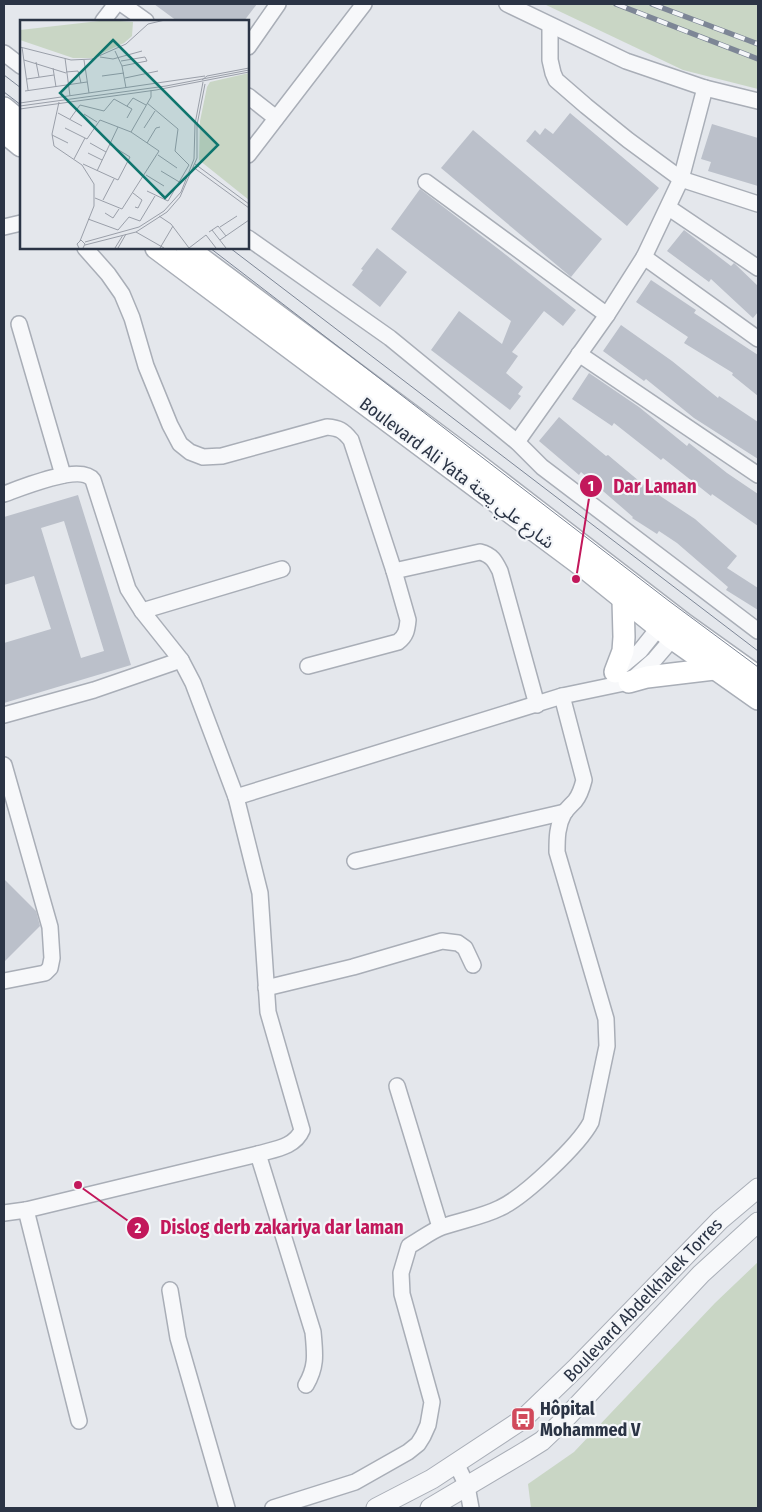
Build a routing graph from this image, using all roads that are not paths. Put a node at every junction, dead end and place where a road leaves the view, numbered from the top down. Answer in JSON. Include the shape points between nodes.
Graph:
{"nodes":[{"id":1,"x":116,"y":4,"type":"edge"},
{"id":2,"x":122,"y":4,"type":"edge"},
{"id":3,"x":278,"y":4,"type":"edge"},
{"id":4,"x":364,"y":4,"type":"edge"},
{"id":5,"x":507,"y":4,"type":"edge"},
{"id":6,"x":104,"y":20,"type":"edge"},
{"id":7,"x":145,"y":20,"type":"edge"},
{"id":8,"x":550,"y":26,"type":"junction"},
{"id":9,"x":249,"y":46,"type":"edge"},
{"id":10,"x":4,"y":53,"type":"edge"},
{"id":11,"x":20,"y":65,"type":"edge"},
{"id":12,"x":705,"y":88,"type":"junction"},
{"id":13,"x":249,"y":97,"type":"edge"},
{"id":14,"x":758,"y":101,"type":"edge"},
{"id":15,"x":4,"y":108,"type":"edge"},
{"id":16,"x":276,"y":118,"type":"junction"},
{"id":17,"x":20,"y":121,"type":"edge"},
{"id":18,"x":4,"y":132,"type":"edge"},
{"id":19,"x":20,"y":145,"type":"edge"},
{"id":20,"x":249,"y":154,"type":"edge"},
{"id":21,"x":681,"y":179,"type":"junction"},
{"id":22,"x":426,"y":182,"type":"dead end"},
{"id":23,"x":758,"y":204,"type":"edge"},
{"id":24,"x":669,"y":208,"type":"junction"},
{"id":25,"x":20,"y":223,"type":"edge"},
{"id":26,"x":4,"y":227,"type":"edge"},
{"id":27,"x":249,"y":239,"type":"edge"},
{"id":28,"x":86,"y":249,"type":"edge"},
{"id":29,"x":157,"y":249,"type":"edge"},
{"id":30,"x":188,"y":249,"type":"edge"},
{"id":31,"x":644,"y":257,"type":"junction"},
{"id":32,"x":758,"y":268,"type":"edge"},
{"id":33,"x":606,"y":315,"type":"junction"},
{"id":34,"x":19,"y":324,"type":"dead end"},
{"id":35,"x":758,"y":339,"type":"edge"},
{"id":36,"x":579,"y":354,"type":"junction"},
{"id":37,"x":517,"y":442,"type":"junction"},
{"id":38,"x":63,"y":475,"type":"junction"},
{"id":39,"x":758,"y":475,"type":"edge"},
{"id":40,"x":4,"y":494,"type":"edge"},
{"id":41,"x":282,"y":569,"type":"dead end"},
{"id":42,"x":394,"y":570,"type":"junction"},
{"id":43,"x":623,"y":600,"type":"junction"},
{"id":44,"x":142,"y":611,"type":"junction"},
{"id":45,"x":671,"y":626,"type":"junction"},
{"id":46,"x":758,"y":631,"type":"edge"},
{"id":47,"x":181,"y":660,"type":"junction"},
{"id":48,"x":308,"y":666,"type":"dead end"},
{"id":49,"x":714,"y":669,"type":"junction"},
{"id":50,"x":758,"y":677,"type":"edge"},
{"id":51,"x":615,"y":680,"type":"junction"},
{"id":52,"x":562,"y":696,"type":"junction"},
{"id":53,"x":758,"y":699,"type":"edge"},
{"id":54,"x":537,"y":705,"type":"junction"},
{"id":55,"x":4,"y":715,"type":"edge"},
{"id":56,"x":4,"y":765,"type":"edge"},
{"id":57,"x":236,"y":797,"type":"junction"},
{"id":58,"x":565,"y":812,"type":"junction"},
{"id":59,"x":355,"y":861,"type":"dead end"},
{"id":60,"x":473,"y":965,"type":"dead end"},
{"id":61,"x":4,"y":981,"type":"edge"},
{"id":62,"x":266,"y":988,"type":"junction"},
{"id":63,"x":397,"y":1086,"type":"dead end"},
{"id":64,"x":258,"y":1154,"type":"junction"},
{"id":65,"x":758,"y":1188,"type":"edge"},
{"id":66,"x":26,"y":1210,"type":"junction"},
{"id":67,"x":4,"y":1213,"type":"edge"},
{"id":68,"x":758,"y":1222,"type":"edge"},
{"id":69,"x":440,"y":1228,"type":"junction"},
{"id":70,"x":170,"y":1290,"type":"dead end"},
{"id":71,"x":306,"y":1386,"type":"dead end"},
{"id":72,"x":79,"y":1422,"type":"dead end"},
{"id":73,"x":456,"y":1463,"type":"junction"},
{"id":74,"x":428,"y":1480,"type":"junction"},
{"id":75,"x":467,"y":1486,"type":"junction"},
{"id":76,"x":437,"y":1506,"type":"edge"},
{"id":77,"x":227,"y":1508,"type":"edge"},
{"id":78,"x":273,"y":1508,"type":"edge"},
{"id":79,"x":376,"y":1508,"type":"edge"},
{"id":80,"x":471,"y":1508,"type":"edge"}],
"edges":[{"from":1,"to":6,"type":"street"},
{"from":2,"to":7,"type":"street"},
{"from":3,"to":9,"type":"street"},
{"from":4,"to":16,"type":"street"},
{"from":5,"to":8,"type":"street"},
{"from":8,"to":12,"type":"street","via":[[626,61]]},
{"from":8,"to":21,"type":"street","via":[[550,60],[556,80]]},
{"from":10,"to":11,"type":"street"},
{"from":12,"to":14,"type":"street"},
{"from":12,"to":21,"type":"street"},
{"from":13,"to":16,"type":"street"},
{"from":15,"to":17,"type":"main road"},
{"from":16,"to":20,"type":"street"},
{"from":18,"to":19,"type":"main road"},
{"from":21,"to":23,"type":"street"},
{"from":21,"to":24,"type":"street"},
{"from":22,"to":33,"type":"street"},
{"from":24,"to":31,"type":"street"},
{"from":24,"to":32,"type":"street"},
{"from":25,"to":26,"type":"street"},
{"from":27,"to":37,"type":"street","via":[[390,338]]},
{"from":28,"to":42,"type":"street","via":[[122,294],[146,366],[180,444],[203,457],[222,456],[327,427],[338,428],[351,440]]},
{"from":29,"to":43,"type":"main road","name":"Boulevard Ali Yata شارع علي يعتة","via":[[585,568]]},
{"from":30,"to":45,"type":"main road","name":"Boulevard Ali Yata شارع علي يعتة","via":[[475,463]]},
{"from":31,"to":33,"type":"street"},
{"from":31,"to":35,"type":"street"},
{"from":33,"to":36,"type":"street"},
{"from":34,"to":38,"type":"street"},
{"from":36,"to":37,"type":"street"},
{"from":36,"to":39,"type":"street"},
{"from":37,"to":46,"type":"street","via":[[542,467]]},
{"from":38,"to":40,"type":"street"},
{"from":38,"to":44,"type":"street","via":[[86,474],[93,480],[128,589]]},
{"from":41,"to":44,"type":"street"},
{"from":42,"to":48,"type":"street","via":[[408,620],[405,636],[398,642]]},
{"from":42,"to":54,"type":"street","via":[[480,552],[495,560]]},
{"from":43,"to":45,"type":"main road","name":"Boulevard Ali Yata شارع علي يعتة"},
{"from":43,"to":51,"type":"main road","via":[[623,651]]},
{"from":44,"to":47,"type":"street"},
{"from":45,"to":49,"type":"main road","name":"Boulevard Ali Yata شارع علي يعتة"},
{"from":45,"to":50,"type":"main road","name":"Boulevard Ali Yata شارع علي يعتة"},
{"from":45,"to":51,"type":"street","via":[[640,651]]},
{"from":47,"to":55,"type":"street","via":[[94,690]]},
{"from":47,"to":57,"type":"street","via":[[193,682]]},
{"from":49,"to":51,"type":"main road"},
{"from":49,"to":53,"type":"main road","name":"Boulevard Ali Yata شارع علي يعتة"},
{"from":51,"to":52,"type":"street"},
{"from":52,"to":54,"type":"street"},
{"from":52,"to":58,"type":"street","via":[[584,780],[582,790]]},
{"from":54,"to":57,"type":"street"},
{"from":56,"to":61,"type":"street","via":[[50,927],[52,958],[45,973]]},
{"from":57,"to":62,"type":"street","via":[[260,893]]},
{"from":58,"to":59,"type":"street"},
{"from":58,"to":69,"type":"street","via":[[557,834],[557,852],[606,1019],[607,1046],[591,1122],[586,1133],[516,1199],[481,1216]]},
{"from":60,"to":62,"type":"street","via":[[465,948],[458,943],[442,941]]},
{"from":62,"to":64,"type":"street","via":[[268,1012],[302,1130],[290,1144]]},
{"from":63,"to":69,"type":"street"},
{"from":64,"to":66,"type":"street"},
{"from":64,"to":71,"type":"street","via":[[313,1332],[313,1373]]},
{"from":65,"to":73,"type":"street","name":"Boulevard Abdelkhalek Torres","via":[[720,1220],[523,1419]]},
{"from":66,"to":67,"type":"street"},
{"from":66,"to":72,"type":"street"},
{"from":68,"to":75,"type":"street","name":"Boulevard Abdelkhalek Torres","via":[[701,1274],[542,1441]]},
{"from":69,"to":78,"type":"street","via":[[409,1246],[400,1274],[402,1294],[432,1402],[423,1436],[408,1452],[355,1482]]},
{"from":70,"to":77,"type":"street","via":[[178,1338]]},
{"from":73,"to":74,"type":"street","name":"Boulevard Abdelkhalek Torres"},
{"from":73,"to":75,"type":"street"},
{"from":74,"to":76,"type":"street"},
{"from":74,"to":79,"type":"street","name":"Boulevard Abdelkhalek Torres"},
{"from":75,"to":76,"type":"street","name":"Boulevard Abdelkhalek Torres"},
{"from":75,"to":80,"type":"street"}]}
